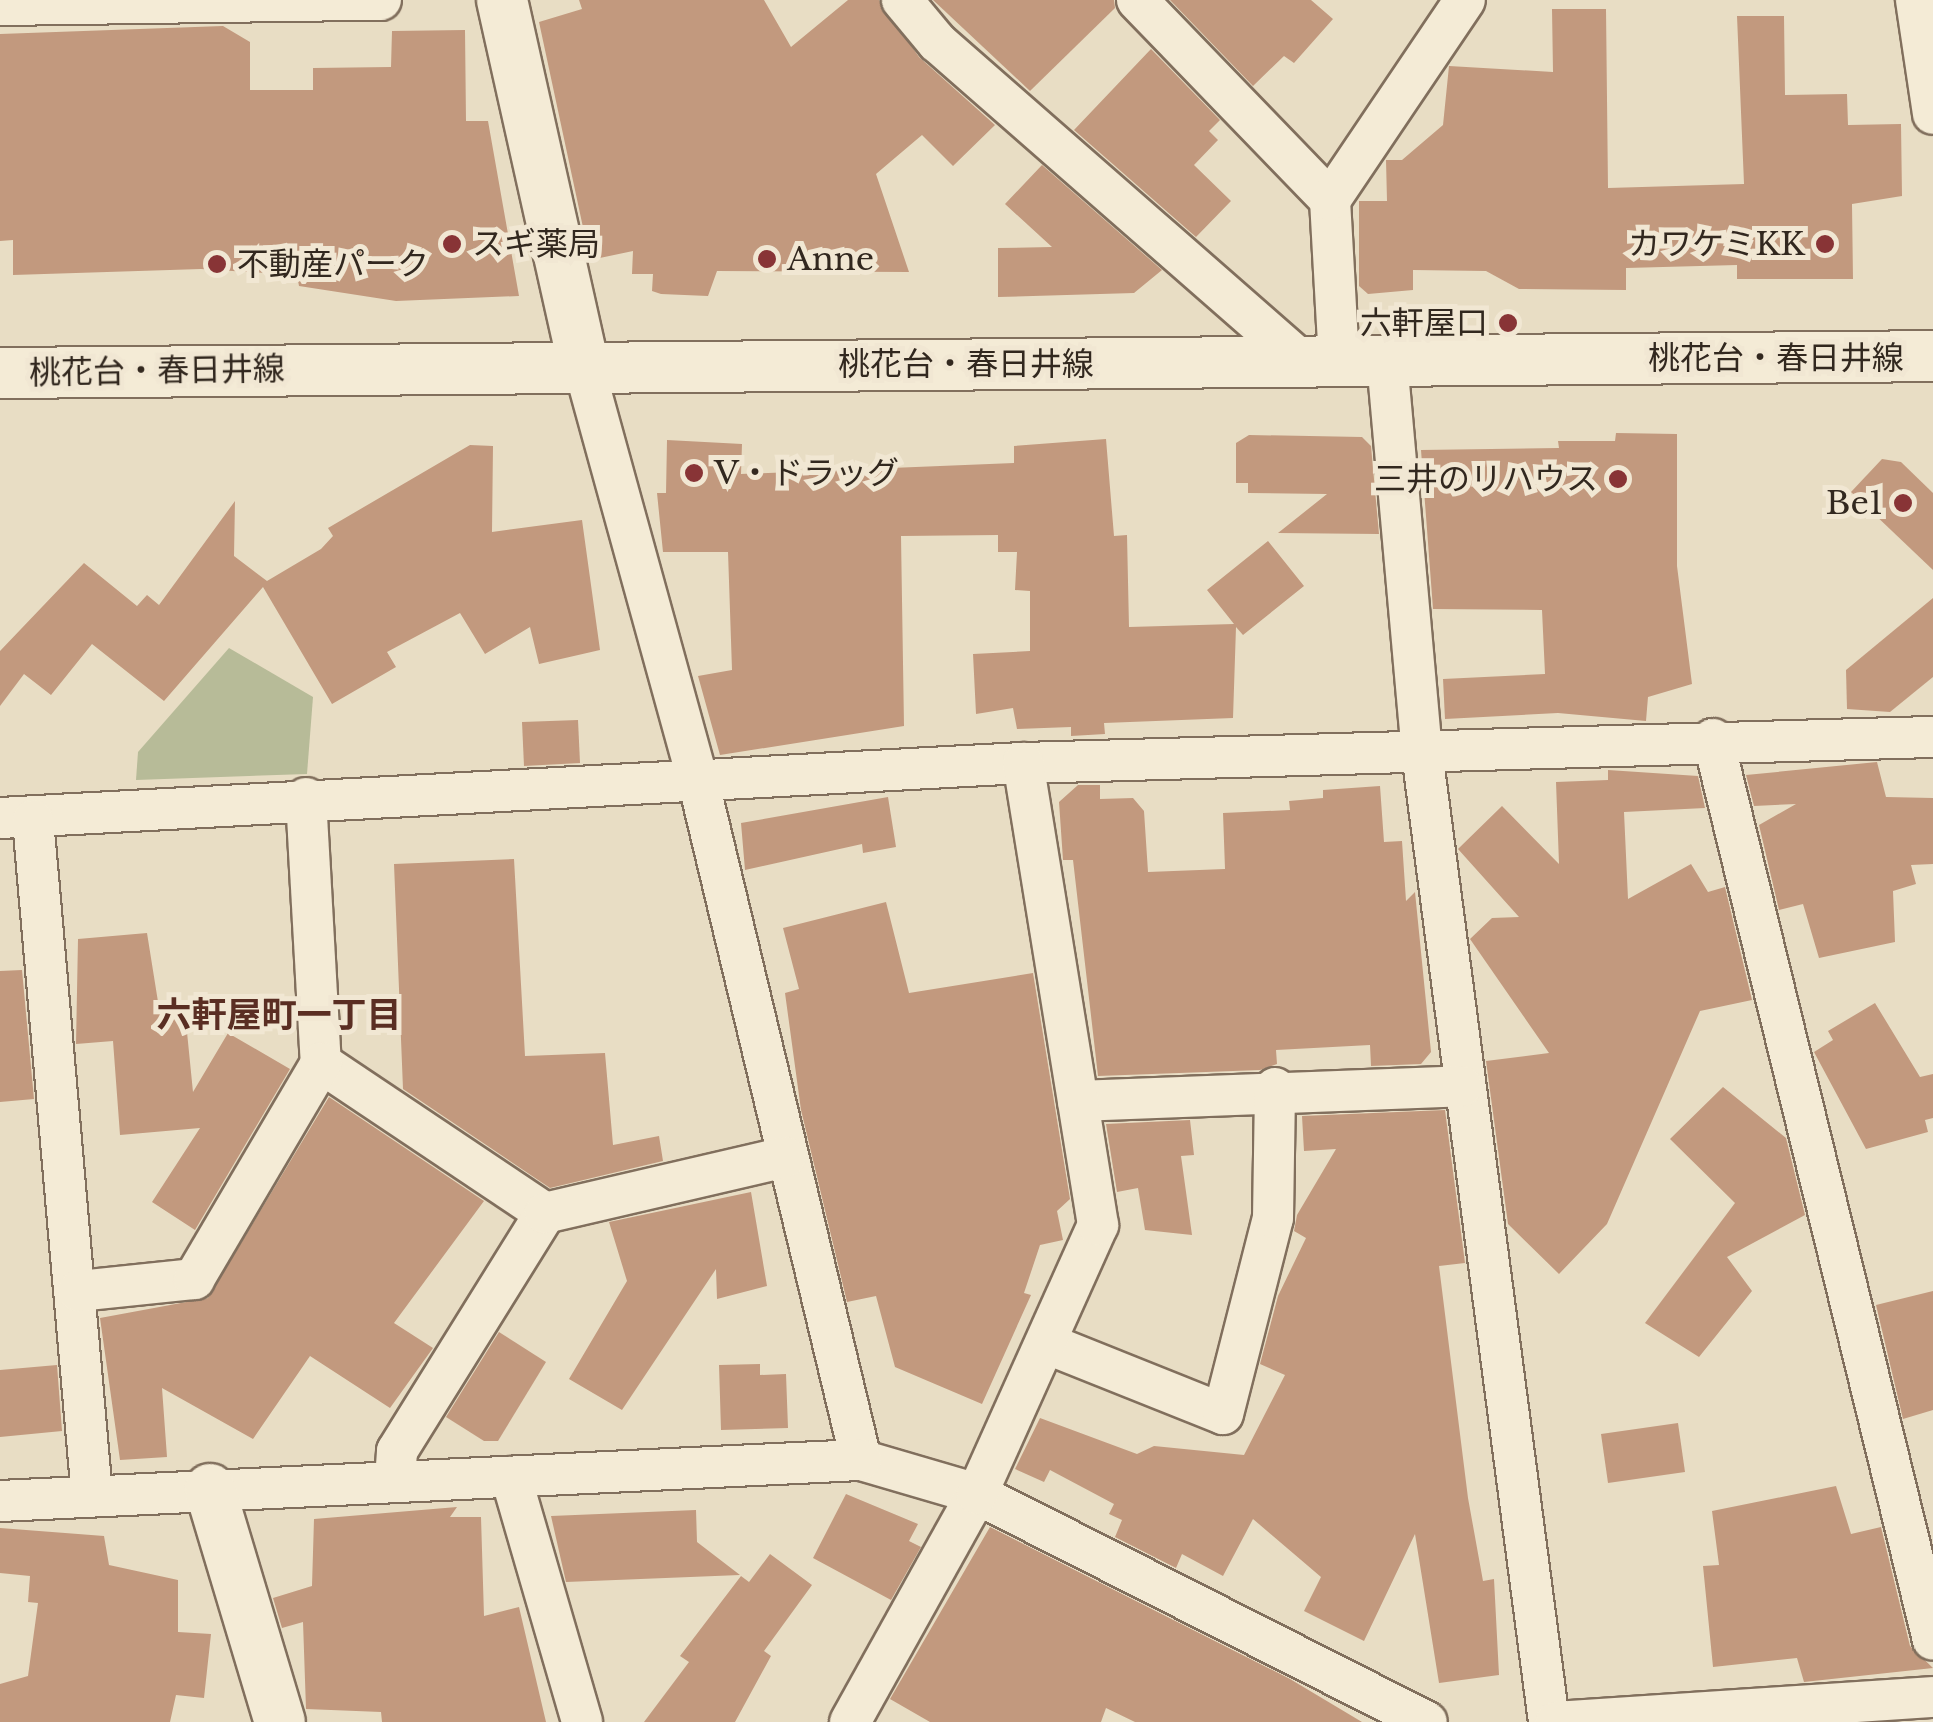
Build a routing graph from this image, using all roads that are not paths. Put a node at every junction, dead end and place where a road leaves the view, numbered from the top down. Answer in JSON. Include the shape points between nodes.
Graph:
{"nodes":[{"id":1,"x":381,"y":0,"type":"edge"},
{"id":2,"x":502,"y":0,"type":"edge"},
{"id":3,"x":902,"y":0,"type":"edge"},
{"id":4,"x":1137,"y":0,"type":"edge"},
{"id":5,"x":1465,"y":0,"type":"edge"},
{"id":6,"x":1916,"y":0,"type":"edge"},
{"id":7,"x":90,"y":2,"type":"edge"},
{"id":8,"x":0,"y":5,"type":"edge"},
{"id":9,"x":1933,"y":114,"type":"edge"},
{"id":10,"x":1330,"y":200,"type":"junction"},
{"id":11,"x":1933,"y":356,"type":"edge"},
{"id":12,"x":1343,"y":361,"type":"junction"},
{"id":13,"x":584,"y":367,"type":"junction"},
{"id":14,"x":0,"y":373,"type":"edge"},
{"id":15,"x":1933,"y":737,"type":"edge"},
{"id":16,"x":1713,"y":739,"type":"junction"},
{"id":17,"x":1422,"y":753,"type":"junction"},
{"id":18,"x":1022,"y":762,"type":"junction"},
{"id":19,"x":700,"y":784,"type":"junction"},
{"id":20,"x":306,"y":798,"type":"junction"},
{"id":21,"x":16,"y":819,"type":"edge"},
{"id":22,"x":322,"y":1063,"type":"junction"},
{"id":23,"x":1462,"y":1086,"type":"junction"},
{"id":24,"x":1275,"y":1088,"type":"junction"},
{"id":25,"x":1078,"y":1102,"type":"junction"},
{"id":26,"x":786,"y":1157,"type":"junction"},
{"id":27,"x":545,"y":1213,"type":"junction"},
{"id":28,"x":78,"y":1291,"type":"junction"},
{"id":29,"x":1048,"y":1344,"type":"junction"},
{"id":30,"x":861,"y":1460,"type":"junction"},
{"id":31,"x":510,"y":1477,"type":"junction"},
{"id":32,"x":395,"y":1480,"type":"junction"},
{"id":33,"x":210,"y":1489,"type":"junction"},
{"id":34,"x":978,"y":1494,"type":"junction"},
{"id":35,"x":92,"y":1496,"type":"junction"},
{"id":36,"x":0,"y":1500,"type":"edge"},
{"id":37,"x":1933,"y":1640,"type":"edge"},
{"id":38,"x":1933,"y":1697,"type":"edge"},
{"id":39,"x":863,"y":1718,"type":"edge"},
{"id":40,"x":1704,"y":1719,"type":"edge"},
{"id":41,"x":280,"y":1722,"type":"edge"},
{"id":42,"x":582,"y":1722,"type":"edge"},
{"id":43,"x":1427,"y":1722,"type":"edge"},
{"id":44,"x":1553,"y":1722,"type":"edge"}],
"edges":[{"from":1,"to":7,"type":"street"},
{"from":2,"to":13,"type":"street"},
{"from":3,"to":12,"type":"street","via":[[937,42]]},
{"from":4,"to":10,"type":"street"},
{"from":5,"to":10,"type":"street"},
{"from":6,"to":9,"type":"street"},
{"from":7,"to":8,"type":"street"},
{"from":10,"to":12,"type":"street"},
{"from":11,"to":12,"type":"street","name":"桃花台・春日井線"},
{"from":12,"to":13,"type":"street","name":"桃花台・春日井線"},
{"from":12,"to":17,"type":"street"},
{"from":13,"to":14,"type":"street","name":"桃花台・春日井線"},
{"from":13,"to":19,"type":"street"},
{"from":15,"to":16,"type":"street"},
{"from":16,"to":17,"type":"street"},
{"from":16,"to":37,"type":"street"},
{"from":17,"to":18,"type":"street"},
{"from":17,"to":23,"type":"street"},
{"from":18,"to":19,"type":"street"},
{"from":18,"to":25,"type":"street"},
{"from":19,"to":20,"type":"street"},
{"from":19,"to":26,"type":"street"},
{"from":20,"to":21,"type":"street"},
{"from":20,"to":22,"type":"street"},
{"from":21,"to":28,"type":"street"},
{"from":22,"to":27,"type":"street"},
{"from":22,"to":28,"type":"street","via":[[194,1279]]},
{"from":23,"to":24,"type":"street"},
{"from":23,"to":44,"type":"street"},
{"from":24,"to":25,"type":"street"},
{"from":24,"to":29,"type":"street","via":[[1274,1218],[1223,1414]]},
{"from":25,"to":29,"type":"street","via":[[1098,1225]]},
{"from":26,"to":27,"type":"street"},
{"from":26,"to":30,"type":"street"},
{"from":27,"to":32,"type":"street","via":[[397,1451]]},
{"from":28,"to":35,"type":"street"},
{"from":29,"to":34,"type":"street"},
{"from":30,"to":31,"type":"street"},
{"from":30,"to":34,"type":"street"},
{"from":31,"to":32,"type":"street"},
{"from":31,"to":42,"type":"street"},
{"from":32,"to":33,"type":"street"},
{"from":33,"to":35,"type":"street"},
{"from":33,"to":41,"type":"street"},
{"from":34,"to":39,"type":"street"},
{"from":34,"to":43,"type":"street"},
{"from":35,"to":36,"type":"street"},
{"from":38,"to":40,"type":"street"},
{"from":40,"to":44,"type":"street"}]}
